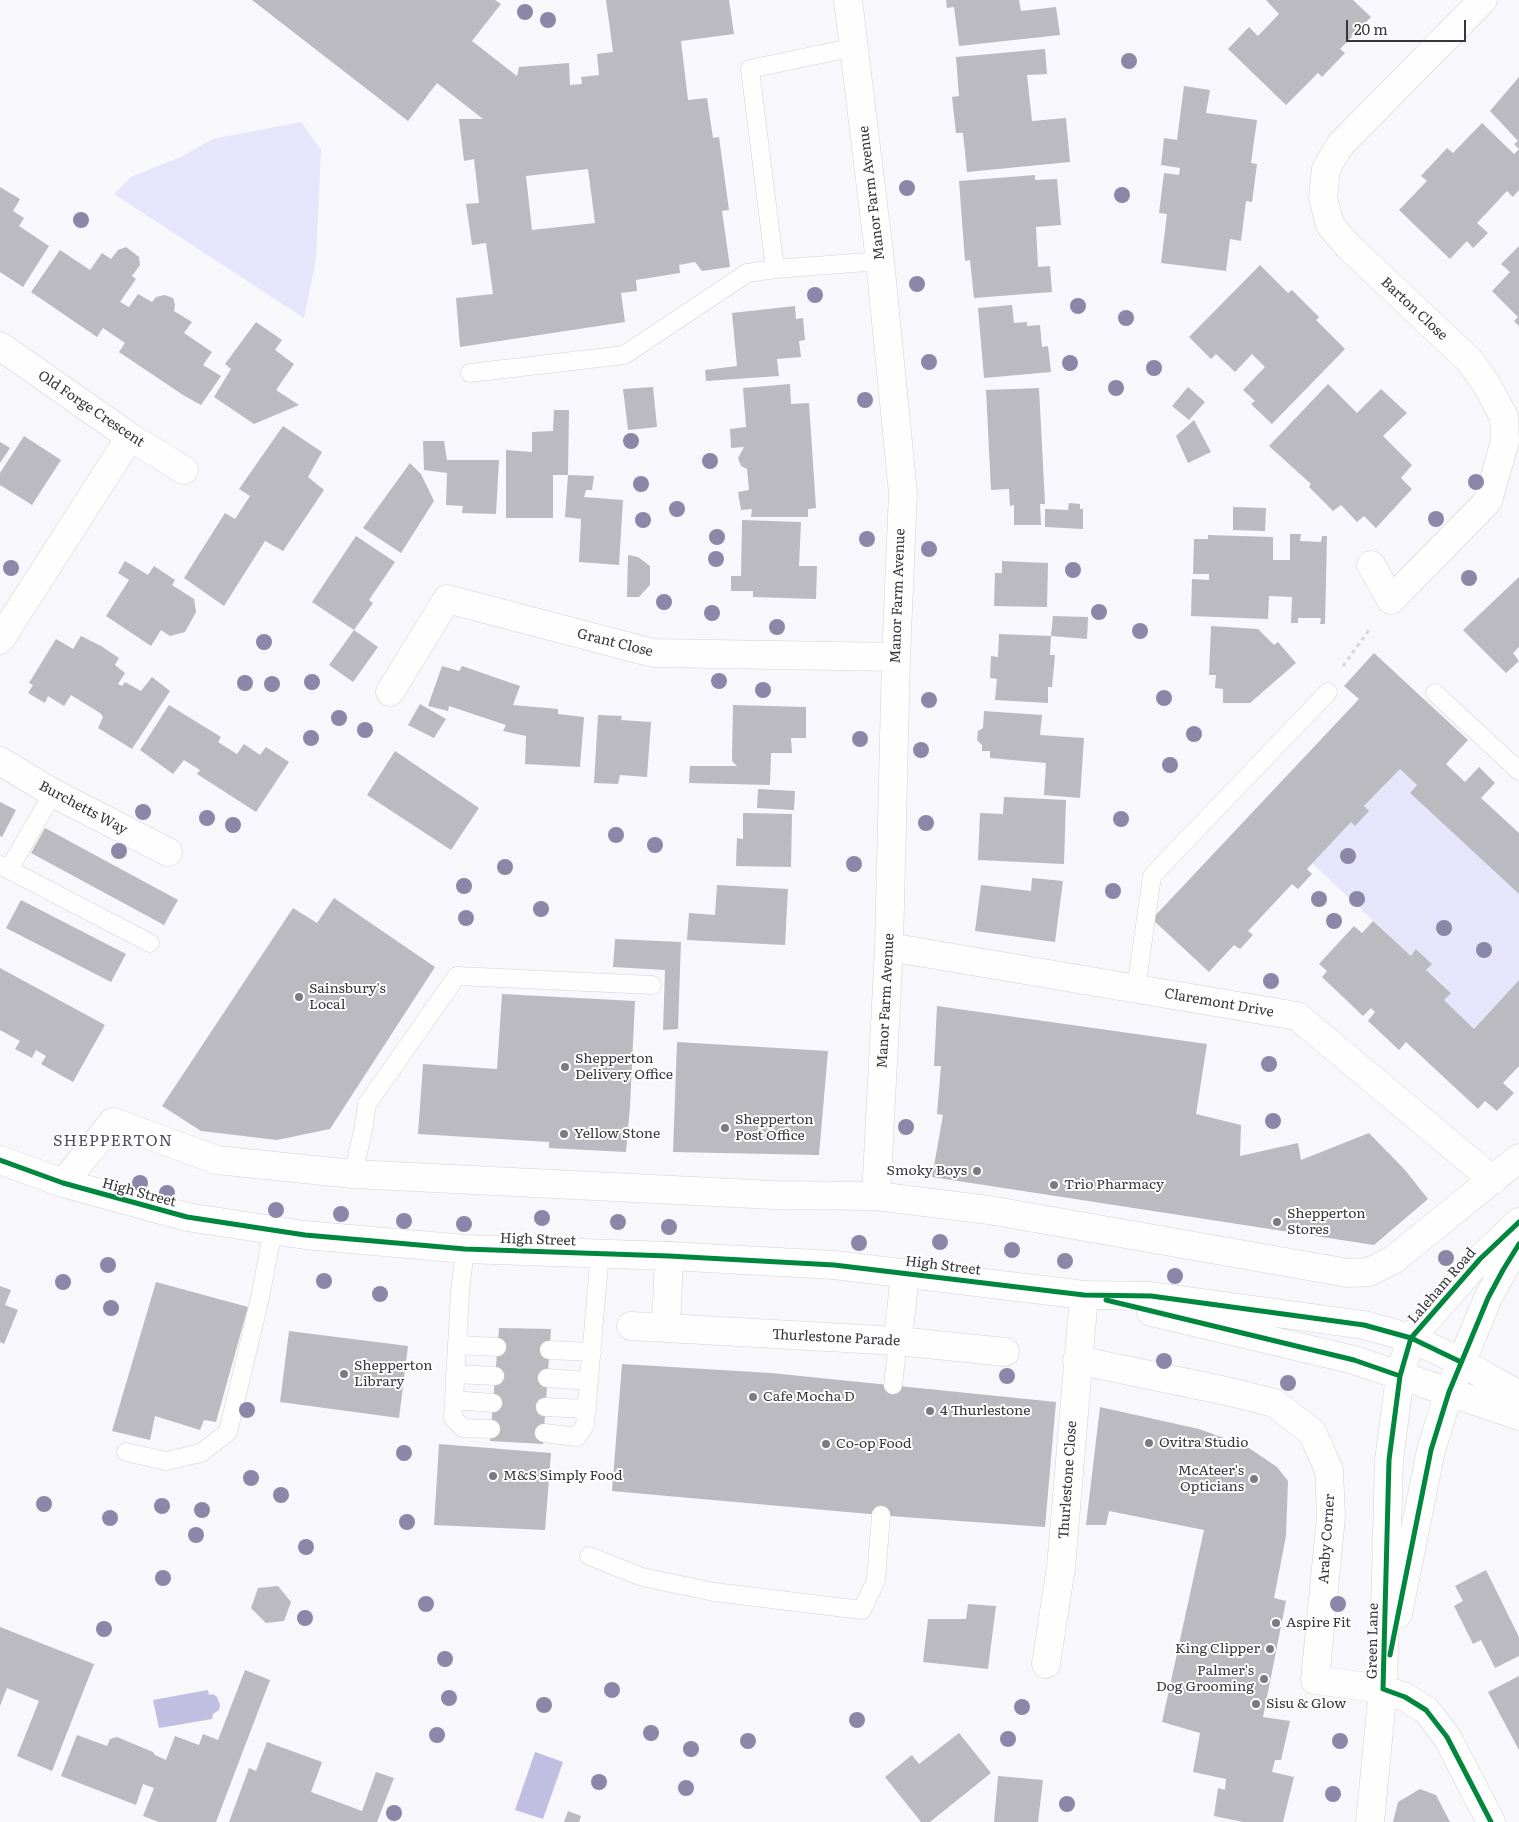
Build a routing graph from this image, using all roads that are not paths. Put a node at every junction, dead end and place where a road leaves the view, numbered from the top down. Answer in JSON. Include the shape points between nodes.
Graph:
{"nodes":[{"id":1,"x":848,"y":0,"type":"edge"},
{"id":2,"x":1483,"y":0,"type":"edge"},
{"id":3,"x":854,"y":47,"type":"junction"},
{"id":4,"x":880,"y":261,"type":"junction"},
{"id":5,"x":775,"y":269,"type":"junction"},
{"id":6,"x":0,"y":346,"type":"edge"},
{"id":7,"x":470,"y":373,"type":"dead end"},
{"id":8,"x":130,"y":437,"type":"junction"},
{"id":9,"x":184,"y":470,"type":"dead end"},
{"id":10,"x":1371,"y":565,"type":"dead end"},
{"id":11,"x":0,"y":640,"type":"edge"},
{"id":12,"x":896,"y":657,"type":"junction"},
{"id":13,"x":390,"y":692,"type":"dead end"},
{"id":14,"x":1328,"y":692,"type":"road end"},
{"id":15,"x":1435,"y":693,"type":"dead end"},
{"id":16,"x":0,"y":761,"type":"edge"},
{"id":17,"x":1519,"y":771,"type":"edge"},
{"id":18,"x":52,"y":794,"type":"junction"},
{"id":19,"x":168,"y":852,"type":"dead end"},
{"id":20,"x":5,"y":867,"type":"edge"},
{"id":21,"x":150,"y":943,"type":"dead end"},
{"id":22,"x":889,"y":948,"type":"junction"},
{"id":23,"x":652,"y":985,"type":"dead end"},
{"id":24,"x":1136,"y":989,"type":"junction"},
{"id":25,"x":1519,"y":1158,"type":"edge"},
{"id":26,"x":0,"y":1160,"type":"edge"},
{"id":27,"x":353,"y":1174,"type":"junction"},
{"id":28,"x":1492,"y":1180,"type":"junction"},
{"id":29,"x":63,"y":1183,"type":"junction"},
{"id":30,"x":876,"y":1196,"type":"junction"},
{"id":31,"x":1519,"y":1222,"type":"edge"},
{"id":32,"x":273,"y":1230,"type":"junction"},
{"id":33,"x":1519,"y":1244,"type":"edge"},
{"id":34,"x":465,"y":1249,"type":"junction"},
{"id":35,"x":600,"y":1253,"type":"junction"},
{"id":36,"x":669,"y":1256,"type":"junction"},
{"id":37,"x":905,"y":1273,"type":"junction"},
{"id":38,"x":1084,"y":1295,"type":"junction"},
{"id":39,"x":631,"y":1326,"type":"dead end"},
{"id":40,"x":666,"y":1328,"type":"junction"},
{"id":41,"x":1411,"y":1338,"type":"junction"},
{"id":42,"x":898,"y":1341,"type":"junction"},
{"id":43,"x":457,"y":1345,"type":"junction"},
{"id":44,"x":497,"y":1347,"type":"dead end"},
{"id":45,"x":549,"y":1350,"type":"dead end"},
{"id":46,"x":592,"y":1352,"type":"junction"},
{"id":47,"x":1005,"y":1352,"type":"dead end"},
{"id":48,"x":1077,"y":1360,"type":"junction"},
{"id":49,"x":1460,"y":1362,"type":"junction"},
{"id":50,"x":456,"y":1374,"type":"junction"},
{"id":51,"x":495,"y":1376,"type":"dead end"},
{"id":52,"x":1400,"y":1376,"type":"junction"},
{"id":53,"x":547,"y":1378,"type":"dead end"},
{"id":54,"x":590,"y":1381,"type":"junction"},
{"id":55,"x":893,"y":1385,"type":"dead end"},
{"id":56,"x":1449,"y":1392,"type":"junction"},
{"id":57,"x":1519,"y":1396,"type":"edge"},
{"id":58,"x":454,"y":1400,"type":"junction"},
{"id":59,"x":493,"y":1403,"type":"dead end"},
{"id":60,"x":545,"y":1407,"type":"dead end"},
{"id":61,"x":587,"y":1410,"type":"junction"},
{"id":62,"x":1519,"y":1416,"type":"edge"},
{"id":63,"x":491,"y":1430,"type":"dead end"},
{"id":64,"x":544,"y":1434,"type":"dead end"},
{"id":65,"x":126,"y":1452,"type":"dead end"},
{"id":66,"x":881,"y":1515,"type":"dead end"},
{"id":67,"x":589,"y":1556,"type":"dead end"},
{"id":68,"x":1046,"y":1664,"type":"dead end"},
{"id":69,"x":1384,"y":1689,"type":"junction"},
{"id":70,"x":1370,"y":1822,"type":"edge"},
{"id":71,"x":1491,"y":1822,"type":"edge"}],
"edges":[{"from":1,"to":3,"type":"street","name":"Manor Farm Avenue"},
{"from":2,"to":10,"type":"street","name":"Barton Close","via":[[1340,145],[1326,169],[1323,198],[1330,225],[1348,246],[1469,360],[1504,417],[1505,441],[1488,501],[1391,600]]},
{"from":3,"to":4,"type":"street","name":"Manor Farm Avenue"},
{"from":3,"to":5,"type":"lane","via":[[750,69]]},
{"from":4,"to":5,"type":"lane"},
{"from":4,"to":12,"type":"street","name":"Manor Farm Avenue","via":[[902,493]]},
{"from":5,"to":7,"type":"lane","via":[[747,273],[624,355]]},
{"from":6,"to":8,"type":"street","name":"Old Forge Crescent"},
{"from":8,"to":9,"type":"street","name":"Old Forge Crescent"},
{"from":8,"to":11,"type":"street"},
{"from":12,"to":13,"type":"street","name":"Grant Close","via":[[653,654],[447,599]]},
{"from":12,"to":22,"type":"street","name":"Manor Farm Avenue"},
{"from":14,"to":24,"type":"lane","via":[[1152,876]]},
{"from":15,"to":17,"type":"lane"},
{"from":16,"to":18,"type":"street","name":"Burchetts Way"},
{"from":18,"to":19,"type":"street","name":"Burchetts Way"},
{"from":18,"to":20,"type":"lane"},
{"from":20,"to":21,"type":"lane"},
{"from":22,"to":24,"type":"street","name":"Claremont Drive"},
{"from":22,"to":30,"type":"street","name":"Manor Farm Avenue"},
{"from":23,"to":27,"type":"lane","via":[[457,976],[367,1104]]},
{"from":24,"to":28,"type":"street","name":"Claremont Drive","via":[[1297,1016]]},
{"from":25,"to":28,"type":"street"},
{"from":26,"to":29,"type":"street","name":"High Street"},
{"from":27,"to":29,"type":"street","via":[[217,1160],[113,1122]]},
{"from":27,"to":30,"type":"street","via":[[774,1195]]},
{"from":28,"to":30,"type":"street","via":[[1393,1260],[1370,1272],[1348,1274],[990,1210]]},
{"from":29,"to":32,"type":"street","name":"High Street","via":[[187,1217]]},
{"from":31,"to":41,"type":"street","name":"Laleham Road","via":[[1480,1259]]},
{"from":32,"to":34,"type":"street","name":"High Street"},
{"from":32,"to":65,"type":"lane","via":[[228,1432],[201,1453],[166,1460]]},
{"from":33,"to":49,"type":"street","via":[[1492,1291]]},
{"from":34,"to":35,"type":"street","name":"High Street"},
{"from":34,"to":43,"type":"lane"},
{"from":35,"to":36,"type":"street","name":"High Street"},
{"from":35,"to":46,"type":"lane"},
{"from":36,"to":37,"type":"street","name":"High Street","via":[[834,1265]]},
{"from":36,"to":40,"type":"street"},
{"from":37,"to":38,"type":"street","name":"High Street"},
{"from":37,"to":42,"type":"street"},
{"from":38,"to":41,"type":"street","name":"High Street","via":[[1151,1296],[1190,1301],[1364,1325]]},
{"from":38,"to":48,"type":"street","name":"Thurlestone Close"},
{"from":38,"to":52,"type":"street","name":"High Street","via":[[1354,1360]]},
{"from":39,"to":40,"type":"street","name":"Thurlestone Parade"},
{"from":40,"to":42,"type":"street","name":"Thurlestone Parade"},
{"from":41,"to":49,"type":"street","name":"High Street"},
{"from":41,"to":52,"type":"street","name":"Laleham Road"},
{"from":42,"to":47,"type":"street","name":"Thurlestone Parade"},
{"from":42,"to":55,"type":"lane"},
{"from":43,"to":44,"type":"lane"},
{"from":43,"to":50,"type":"lane"},
{"from":45,"to":46,"type":"lane"},
{"from":46,"to":54,"type":"lane"},
{"from":48,"to":68,"type":"street","name":"Thurlestone Close","via":[[1061,1566]]},
{"from":48,"to":69,"type":"street","name":"Araby Corner","via":[[1274,1403],[1312,1432],[1330,1470],[1331,1517],[1315,1680]]},
{"from":49,"to":56,"type":"street","name":"Green Lane"},
{"from":49,"to":57,"type":"street","name":"High Street"},
{"from":50,"to":51,"type":"lane"},
{"from":50,"to":58,"type":"lane"},
{"from":52,"to":56,"type":"street","name":"High Street"},
{"from":52,"to":69,"type":"street","name":"Green Lane","via":[[1389,1460]]},
{"from":53,"to":54,"type":"lane"},
{"from":54,"to":61,"type":"lane"},
{"from":56,"to":62,"type":"street","name":"High Street"},
{"from":56,"to":69,"type":"street","name":"Green Lane","via":[[1431,1450]]},
{"from":58,"to":59,"type":"lane"},
{"from":58,"to":63,"type":"lane","via":[[453,1418],[463,1428]]},
{"from":60,"to":61,"type":"lane"},
{"from":61,"to":64,"type":"lane","via":[[585,1425],[577,1437]]},
{"from":66,"to":67,"type":"lane","via":[[876,1580],[862,1610],[714,1592],[642,1577]]},
{"from":69,"to":70,"type":"street","name":"Green Lane"},
{"from":69,"to":71,"type":"street","via":[[1426,1710],[1447,1736]]}]}
